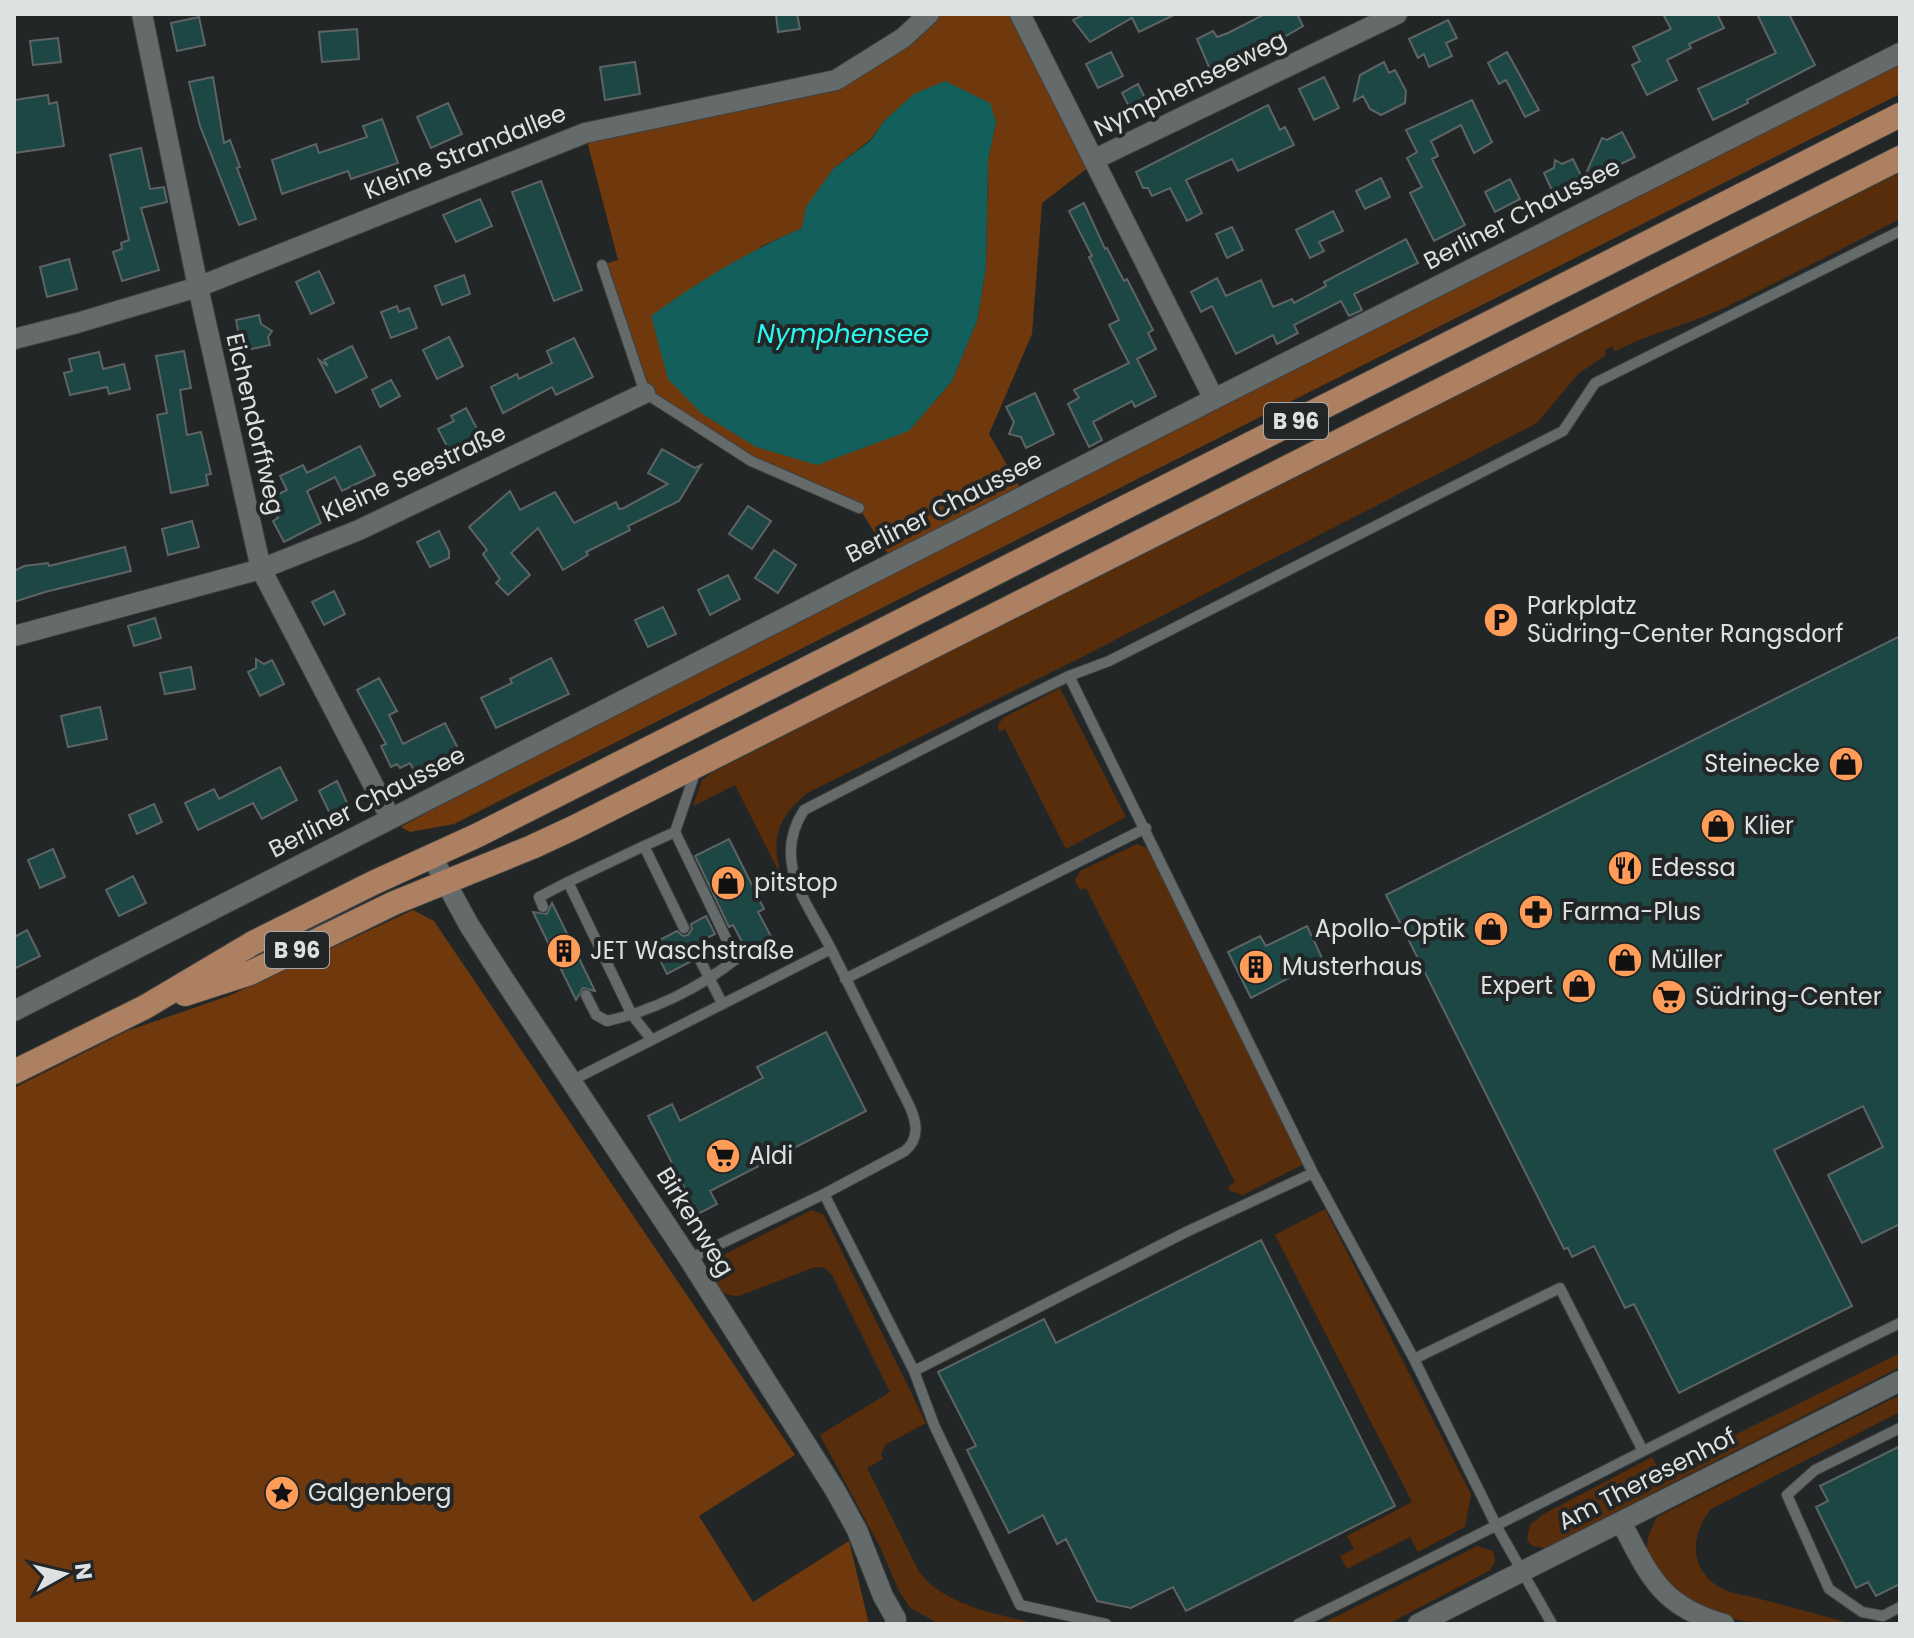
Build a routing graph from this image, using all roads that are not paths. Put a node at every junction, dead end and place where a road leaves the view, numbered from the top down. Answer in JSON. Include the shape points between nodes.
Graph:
{"nodes":[{"id":1,"x":142,"y":14,"type":"edge"},
{"id":2,"x":929,"y":14,"type":"edge"},
{"id":3,"x":1020,"y":14,"type":"edge"},
{"id":4,"x":1397,"y":14,"type":"edge"},
{"id":5,"x":1900,"y":53,"type":"edge"},
{"id":6,"x":1900,"y":115,"type":"edge"},
{"id":7,"x":1900,"y":158,"type":"edge"},
{"id":8,"x":1093,"y":160,"type":"junction"},
{"id":9,"x":1900,"y":231,"type":"edge"},
{"id":10,"x":602,"y":265,"type":"dead end"},
{"id":11,"x":198,"y":287,"type":"junction"},
{"id":12,"x":14,"y":339,"type":"edge"},
{"id":13,"x":645,"y":393,"type":"junction"},
{"id":14,"x":1214,"y":399,"type":"junction"},
{"id":15,"x":859,"y":508,"type":"dead end"},
{"id":16,"x":261,"y":569,"type":"junction"},
{"id":17,"x":14,"y":636,"type":"edge"},
{"id":18,"x":1069,"y":676,"type":"junction"},
{"id":19,"x":698,"y":765,"type":"junction"},
{"id":20,"x":391,"y":819,"type":"junction"},
{"id":21,"x":1146,"y":828,"type":"junction"},
{"id":22,"x":675,"y":832,"type":"junction"},
{"id":23,"x":644,"y":846,"type":"junction"},
{"id":24,"x":432,"y":857,"type":"junction"},
{"id":25,"x":568,"y":882,"type":"junction"},
{"id":26,"x":445,"y":883,"type":"junction"},
{"id":27,"x":543,"y":907,"type":"dead end"},
{"id":28,"x":684,"y":928,"type":"dead end"},
{"id":29,"x":831,"y":949,"type":"junction"},
{"id":30,"x":699,"y":958,"type":"dead end"},
{"id":31,"x":845,"y":979,"type":"junction"},
{"id":32,"x":709,"y":980,"type":"junction"},
{"id":33,"x":586,"y":995,"type":"dead end"},
{"id":34,"x":722,"y":1003,"type":"junction"},
{"id":35,"x":145,"y":1007,"type":"junction"},
{"id":36,"x":14,"y":1011,"type":"edge"},
{"id":37,"x":632,"y":1015,"type":"junction"},
{"id":38,"x":651,"y":1039,"type":"junction"},
{"id":39,"x":14,"y":1072,"type":"edge"},
{"id":40,"x":571,"y":1081,"type":"junction"},
{"id":41,"x":1313,"y":1173,"type":"junction"},
{"id":42,"x":824,"y":1194,"type":"junction"},
{"id":43,"x":689,"y":1259,"type":"junction"},
{"id":44,"x":1900,"y":1323,"type":"edge"},
{"id":45,"x":1414,"y":1359,"type":"junction"},
{"id":46,"x":914,"y":1371,"type":"junction"},
{"id":47,"x":1900,"y":1381,"type":"edge"},
{"id":48,"x":1900,"y":1428,"type":"edge"},
{"id":49,"x":1643,"y":1451,"type":"junction"},
{"id":50,"x":1621,"y":1522,"type":"junction"},
{"id":51,"x":1497,"y":1527,"type":"junction"},
{"id":52,"x":1521,"y":1571,"type":"junction"},
{"id":53,"x":1900,"y":1607,"type":"edge"},
{"id":54,"x":1690,"y":1619,"type":"edge"},
{"id":55,"x":899,"y":1622,"type":"edge"},
{"id":56,"x":1106,"y":1624,"type":"edge"},
{"id":57,"x":1298,"y":1624,"type":"edge"},
{"id":58,"x":1418,"y":1624,"type":"edge"},
{"id":59,"x":1552,"y":1624,"type":"edge"},
{"id":60,"x":1724,"y":1624,"type":"edge"}],
"edges":[{"from":1,"to":11,"type":"street","name":"Eichendorffweg"},
{"from":2,"to":11,"type":"street","name":"Kleine Strandallee","via":[[903,38],[836,80],[585,133]]},
{"from":3,"to":8,"type":"street","name":"Nymphenseeweg"},
{"from":4,"to":8,"type":"street","name":"Nymphenseeweg"},
{"from":5,"to":14,"type":"street","name":"Berliner Chaussee"},
{"from":6,"to":24,"type":"main road","number":"B 96"},
{"from":7,"to":19,"type":"main road","number":"B 96"},
{"from":8,"to":14,"type":"street","name":"Nymphenseeweg"},
{"from":9,"to":18,"type":"lane","via":[[1595,383],[1563,431],[1109,661]]},
{"from":10,"to":13,"type":"lane"},
{"from":11,"to":12,"type":"street","name":"Kleine Strandallee"},
{"from":11,"to":16,"type":"street","name":"Eichendorffweg"},
{"from":13,"to":15,"type":"lane","via":[[751,461]]},
{"from":13,"to":16,"type":"street","name":"Kleine Seestraße","via":[[359,530]]},
{"from":14,"to":20,"type":"street","name":"Berliner Chaussee"},
{"from":16,"to":17,"type":"street","name":"Kleine Seestraße"},
{"from":16,"to":20,"type":"street","name":"Eichendorffweg"},
{"from":18,"to":21,"type":"lane"},
{"from":18,"to":29,"type":"lane","via":[[804,810],[789,845],[790,867]]},
{"from":19,"to":22,"type":"lane"},
{"from":19,"to":26,"type":"main road","number":"B 96","via":[[532,847]]},
{"from":20,"to":36,"type":"street","name":"Berliner Chaussee"},
{"from":21,"to":31,"type":"lane"},
{"from":21,"to":41,"type":"lane"},
{"from":22,"to":23,"type":"lane"},
{"from":22,"to":32,"type":"lane","via":[[736,959]]},
{"from":23,"to":25,"type":"lane"},
{"from":23,"to":28,"type":"lane"},
{"from":24,"to":26,"type":"street","name":"Birkenweg"},
{"from":24,"to":35,"type":"main road","number":"B 96","via":[[246,947]]},
{"from":25,"to":27,"type":"lane","via":[[539,897]]},
{"from":25,"to":37,"type":"lane"},
{"from":26,"to":35,"type":"main road","number":"B 96","via":[[250,973]]},
{"from":26,"to":40,"type":"street","name":"Birkenweg"},
{"from":29,"to":31,"type":"lane"},
{"from":29,"to":34,"type":"lane"},
{"from":30,"to":32,"type":"lane"},
{"from":31,"to":42,"type":"lane","via":[[909,1105],[916,1132],[914,1144],[905,1151]]},
{"from":32,"to":34,"type":"lane"},
{"from":32,"to":37,"type":"lane"},
{"from":33,"to":37,"type":"lane","via":[[596,1015],[607,1021]]},
{"from":34,"to":38,"type":"lane"},
{"from":35,"to":39,"type":"main road","number":"B 96"},
{"from":37,"to":38,"type":"lane"},
{"from":38,"to":40,"type":"lane"},
{"from":40,"to":43,"type":"street","name":"Birkenweg"},
{"from":41,"to":45,"type":"lane"},
{"from":41,"to":46,"type":"lane"},
{"from":42,"to":43,"type":"lane"},
{"from":42,"to":46,"type":"lane"},
{"from":43,"to":55,"type":"street","name":"Birkenweg","via":[[835,1490]]},
{"from":44,"to":49,"type":"lane"},
{"from":45,"to":49,"type":"lane","via":[[1560,1288]]},
{"from":45,"to":51,"type":"lane"},
{"from":46,"to":56,"type":"lane","via":[[934,1425],[1020,1605]]},
{"from":47,"to":50,"type":"street","name":"Am Theresenhof"},
{"from":48,"to":53,"type":"lane","via":[[1815,1470],[1787,1495],[1829,1589],[1862,1612],[1883,1616]]},
{"from":49,"to":51,"type":"lane"},
{"from":50,"to":52,"type":"street","name":"Am Theresenhof"},
{"from":50,"to":54,"type":"street","via":[[1645,1569]]},
{"from":51,"to":52,"type":"lane"},
{"from":51,"to":57,"type":"lane"},
{"from":52,"to":58,"type":"street","name":"Am Theresenhof"},
{"from":52,"to":59,"type":"lane"},
{"from":54,"to":60,"type":"street"}]}
